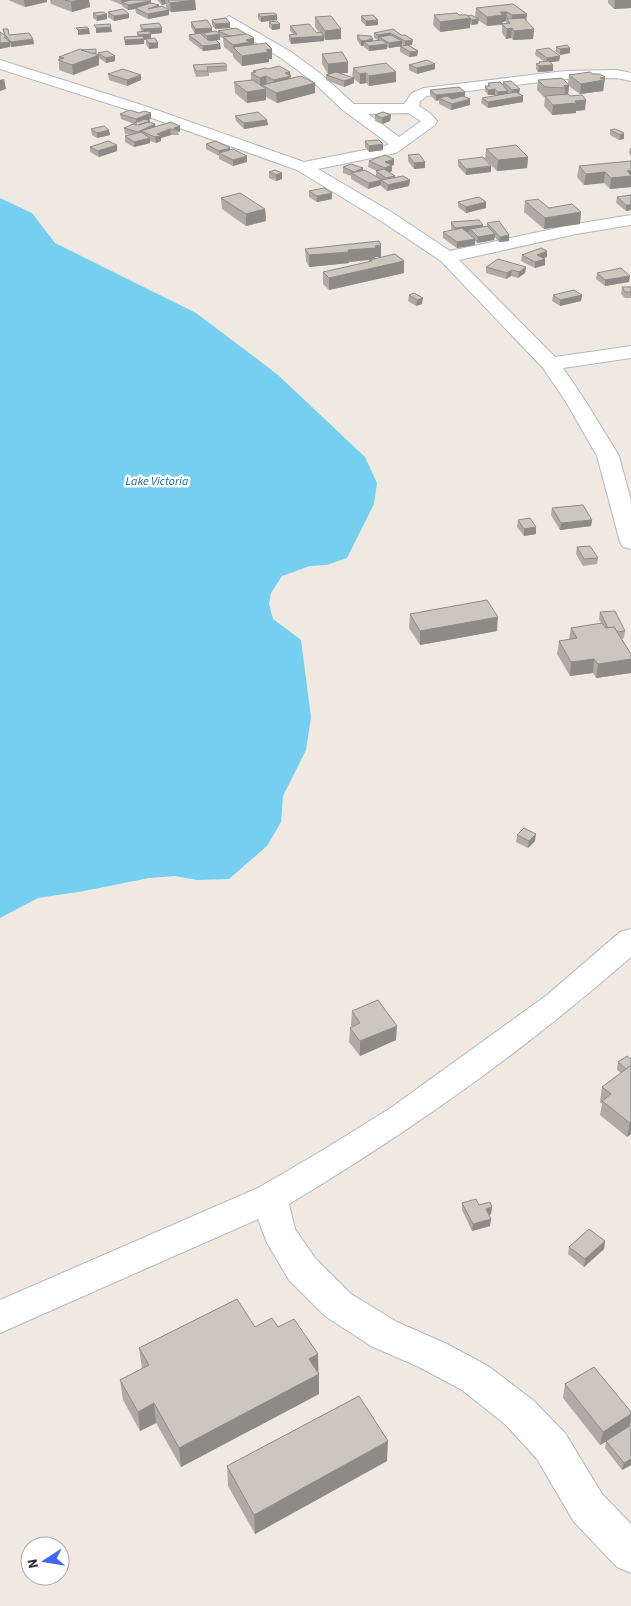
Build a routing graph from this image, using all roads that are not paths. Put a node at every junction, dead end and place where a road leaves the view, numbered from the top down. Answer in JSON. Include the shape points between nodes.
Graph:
{"nodes":[{"id":1,"x":229,"y":20,"type":"edge"},
{"id":2,"x":0,"y":64,"type":"edge"},
{"id":3,"x":629,"y":75,"type":"edge"},
{"id":4,"x":350,"y":108,"type":"junction"},
{"id":5,"x":411,"y":108,"type":"junction"},
{"id":6,"x":399,"y":144,"type":"junction"},
{"id":7,"x":303,"y":168,"type":"junction"},
{"id":8,"x":631,"y":220,"type":"edge"},
{"id":9,"x":447,"y":257,"type":"junction"},
{"id":10,"x":631,"y":352,"type":"edge"},
{"id":11,"x":550,"y":364,"type":"junction"},
{"id":12,"x":631,"y":542,"type":"edge"},
{"id":13,"x":631,"y":940,"type":"edge"},
{"id":14,"x":270,"y":1198,"type":"junction"},
{"id":15,"x":0,"y":1318,"type":"edge"},
{"id":16,"x":631,"y":1553,"type":"edge"}],
"edges":[{"from":1,"to":4,"type":"street","via":[[316,77]]},
{"from":2,"to":7,"type":"street","via":[[148,112]]},
{"from":3,"to":5,"type":"street","via":[[566,75],[439,89],[420,94]]},
{"from":4,"to":5,"type":"street"},
{"from":4,"to":6,"type":"street"},
{"from":5,"to":6,"type":"street","via":[[429,121]]},
{"from":6,"to":7,"type":"street","via":[[388,150]]},
{"from":7,"to":9,"type":"street"},
{"from":8,"to":9,"type":"street","via":[[576,228]]},
{"from":9,"to":11,"type":"street"},
{"from":10,"to":11,"type":"street"},
{"from":11,"to":12,"type":"street","via":[[608,456]]},
{"from":13,"to":14,"type":"street","via":[[558,1003],[400,1118]]},
{"from":14,"to":15,"type":"street"},
{"from":14,"to":16,"type":"street","via":[[279,1233],[302,1269],[346,1310],[384,1334],[475,1378],[520,1413],[551,1446],[588,1508]]}]}
